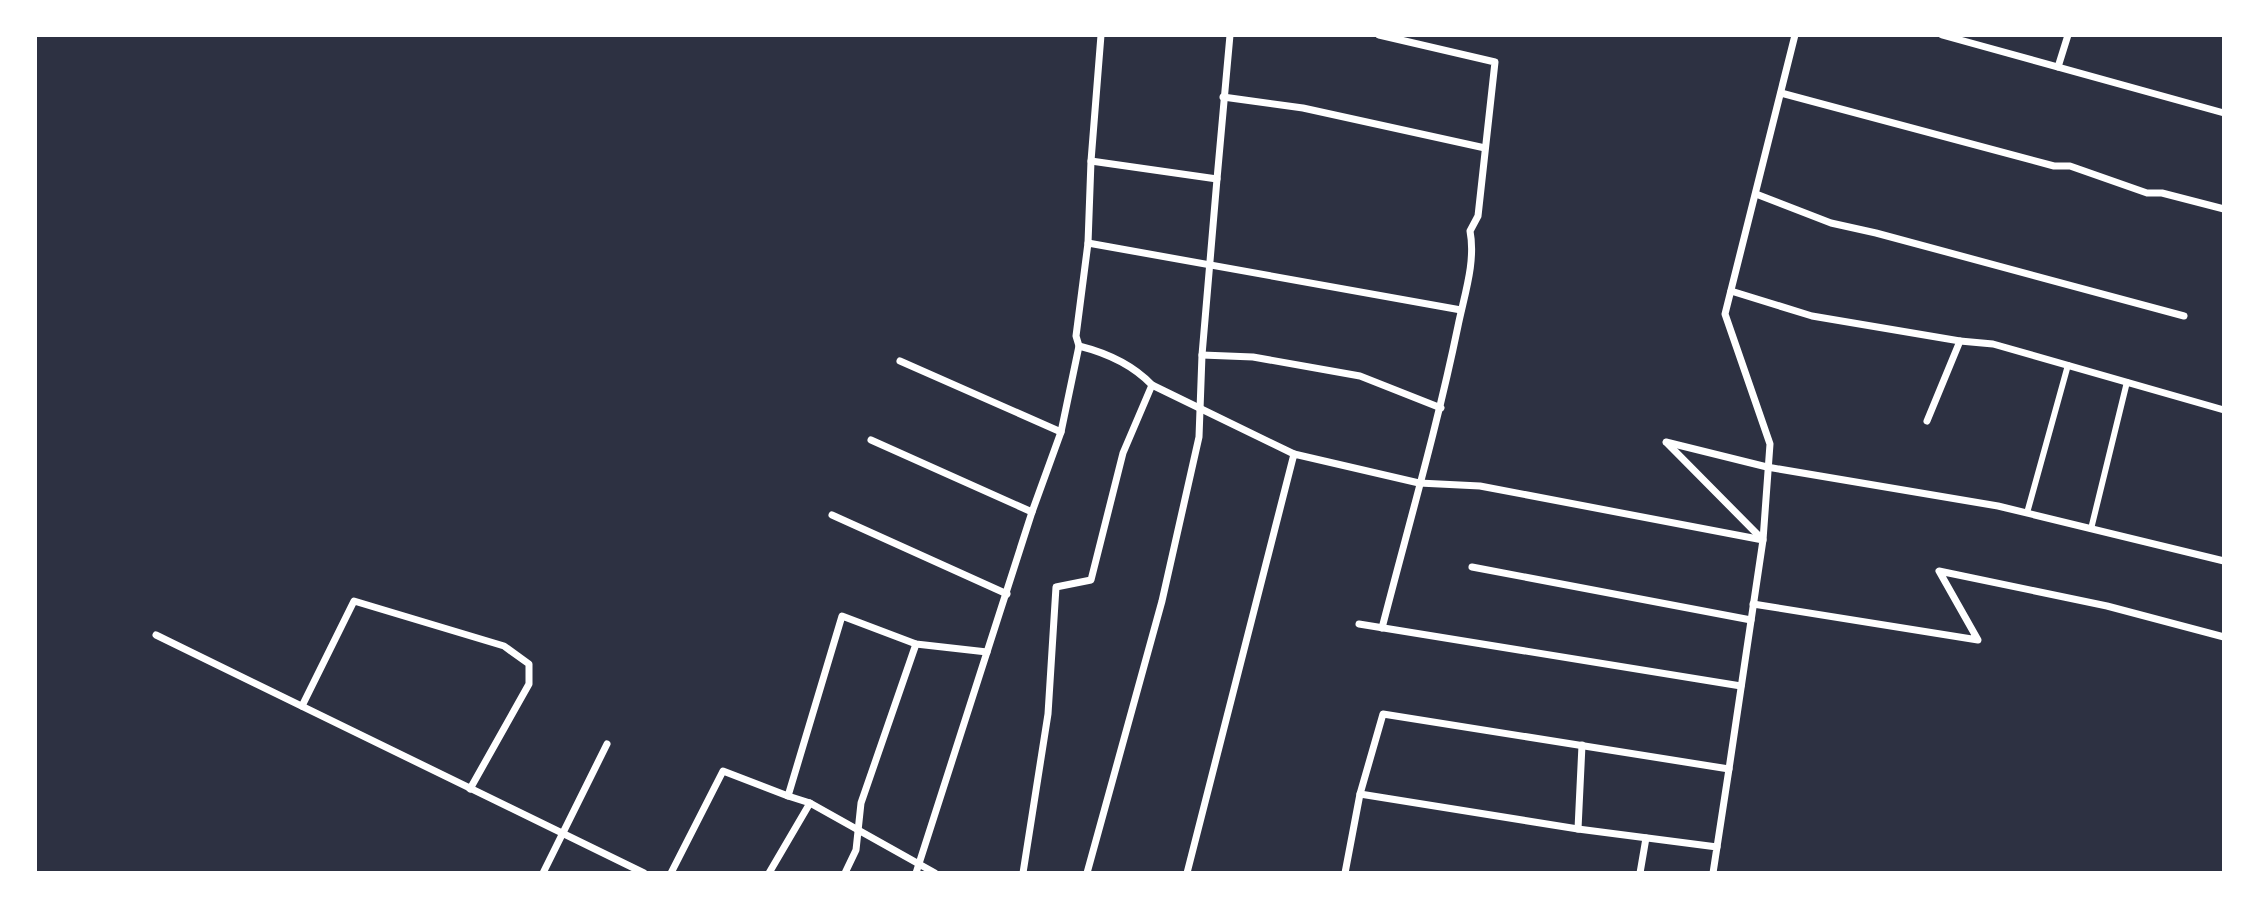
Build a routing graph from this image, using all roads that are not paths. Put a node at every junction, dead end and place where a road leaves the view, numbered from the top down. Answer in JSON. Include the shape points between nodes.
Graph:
{"nodes":[{"id":1,"x":1101,"y":35,"type":"edge"},
{"id":2,"x":1230,"y":35,"type":"edge"},
{"id":3,"x":1379,"y":35,"type":"edge"},
{"id":4,"x":1795,"y":35,"type":"edge"},
{"id":5,"x":1942,"y":35,"type":"edge"},
{"id":6,"x":2068,"y":35,"type":"edge"},
{"id":7,"x":2059,"y":67,"type":"junction"},
{"id":8,"x":1781,"y":93,"type":"junction"},
{"id":9,"x":1223,"y":97,"type":"junction"},
{"id":10,"x":2224,"y":113,"type":"edge"},
{"id":11,"x":1485,"y":148,"type":"junction"},
{"id":12,"x":1091,"y":161,"type":"junction"},
{"id":13,"x":1217,"y":179,"type":"junction"},
{"id":14,"x":1756,"y":194,"type":"junction"},
{"id":15,"x":2224,"y":209,"type":"edge"},
{"id":16,"x":1088,"y":243,"type":"junction"},
{"id":17,"x":1211,"y":264,"type":"junction"},
{"id":18,"x":1731,"y":291,"type":"junction"},
{"id":19,"x":1461,"y":310,"type":"junction"},
{"id":20,"x":2184,"y":316,"type":"dead end"},
{"id":21,"x":1960,"y":341,"type":"junction"},
{"id":22,"x":1080,"y":346,"type":"junction"},
{"id":23,"x":1202,"y":355,"type":"junction"},
{"id":24,"x":900,"y":361,"type":"dead end"},
{"id":25,"x":2068,"y":365,"type":"junction"},
{"id":26,"x":2127,"y":382,"type":"junction"},
{"id":27,"x":1152,"y":385,"type":"junction"},
{"id":28,"x":1199,"y":408,"type":"junction"},
{"id":29,"x":1441,"y":408,"type":"junction"},
{"id":30,"x":2224,"y":410,"type":"edge"},
{"id":31,"x":1927,"y":421,"type":"dead end"},
{"id":32,"x":1061,"y":432,"type":"junction"},
{"id":33,"x":871,"y":440,"type":"dead end"},
{"id":34,"x":1294,"y":454,"type":"junction"},
{"id":35,"x":1767,"y":467,"type":"junction"},
{"id":36,"x":1419,"y":483,"type":"junction"},
{"id":37,"x":1032,"y":512,"type":"junction"},
{"id":38,"x":2027,"y":513,"type":"junction"},
{"id":39,"x":832,"y":515,"type":"dead end"},
{"id":40,"x":2091,"y":529,"type":"junction"},
{"id":41,"x":1763,"y":540,"type":"junction"},
{"id":42,"x":2224,"y":561,"type":"edge"},
{"id":43,"x":1472,"y":567,"type":"dead end"},
{"id":44,"x":1007,"y":594,"type":"junction"},
{"id":45,"x":1753,"y":604,"type":"junction"},
{"id":46,"x":1751,"y":620,"type":"junction"},
{"id":47,"x":1359,"y":624,"type":"dead end"},
{"id":48,"x":1382,"y":628,"type":"junction"},
{"id":49,"x":156,"y":635,"type":"dead end"},
{"id":50,"x":2224,"y":637,"type":"edge"},
{"id":51,"x":916,"y":644,"type":"junction"},
{"id":52,"x":987,"y":652,"type":"junction"},
{"id":53,"x":1741,"y":686,"type":"junction"},
{"id":54,"x":302,"y":706,"type":"junction"},
{"id":55,"x":607,"y":744,"type":"dead end"},
{"id":56,"x":1582,"y":745,"type":"junction"},
{"id":57,"x":1729,"y":769,"type":"junction"},
{"id":58,"x":470,"y":789,"type":"junction"},
{"id":59,"x":1360,"y":794,"type":"junction"},
{"id":60,"x":788,"y":796,"type":"junction"},
{"id":61,"x":810,"y":803,"type":"junction"},
{"id":62,"x":857,"y":828,"type":"junction"},
{"id":63,"x":1578,"y":829,"type":"junction"},
{"id":64,"x":563,"y":835,"type":"junction"},
{"id":65,"x":1646,"y":838,"type":"junction"},
{"id":66,"x":1717,"y":847,"type":"junction"},
{"id":67,"x":920,"y":865,"type":"junction"},
{"id":68,"x":543,"y":873,"type":"edge"},
{"id":69,"x":644,"y":873,"type":"edge"},
{"id":70,"x":671,"y":873,"type":"edge"},
{"id":71,"x":769,"y":873,"type":"edge"},
{"id":72,"x":845,"y":873,"type":"edge"},
{"id":73,"x":916,"y":873,"type":"edge"},
{"id":74,"x":936,"y":873,"type":"edge"},
{"id":75,"x":1023,"y":873,"type":"edge"},
{"id":76,"x":1087,"y":873,"type":"edge"},
{"id":77,"x":1187,"y":873,"type":"edge"},
{"id":78,"x":1345,"y":873,"type":"edge"},
{"id":79,"x":1640,"y":873,"type":"edge"},
{"id":80,"x":1713,"y":873,"type":"edge"}],
"edges":[{"from":1,"to":12,"type":"street"},
{"from":2,"to":9,"type":"street"},
{"from":3,"to":11,"type":"street","via":[[1495,62]]},
{"from":4,"to":8,"type":"street"},
{"from":5,"to":7,"type":"street"},
{"from":6,"to":7,"type":"street"},
{"from":7,"to":10,"type":"street"},
{"from":8,"to":14,"type":"street"},
{"from":8,"to":15,"type":"street","via":[[2054,166],[2070,166],[2147,193]]},
{"from":9,"to":11,"type":"street","via":[[1303,108]]},
{"from":9,"to":13,"type":"street"},
{"from":11,"to":19,"type":"street"},
{"from":12,"to":13,"type":"street"},
{"from":12,"to":16,"type":"street"},
{"from":13,"to":17,"type":"street"},
{"from":14,"to":18,"type":"street"},
{"from":14,"to":20,"type":"street","via":[[1831,223]]},
{"from":16,"to":17,"type":"street"},
{"from":16,"to":22,"type":"street","via":[[1076,337]]},
{"from":17,"to":19,"type":"street"},
{"from":17,"to":23,"type":"street"},
{"from":18,"to":21,"type":"street","via":[[1812,316]]},
{"from":18,"to":35,"type":"street","via":[[1726,314],[1770,444]]},
{"from":19,"to":29,"type":"street"},
{"from":21,"to":25,"type":"street","via":[[1993,344]]},
{"from":21,"to":31,"type":"street"},
{"from":22,"to":27,"type":"street","via":[[1138,371]]},
{"from":22,"to":32,"type":"street"},
{"from":23,"to":28,"type":"street"},
{"from":23,"to":29,"type":"street","via":[[1253,357],[1360,376]]},
{"from":24,"to":32,"type":"street"},
{"from":25,"to":26,"type":"street"},
{"from":25,"to":38,"type":"street"},
{"from":26,"to":30,"type":"street"},
{"from":26,"to":40,"type":"street"},
{"from":27,"to":28,"type":"street"},
{"from":27,"to":75,"type":"street","via":[[1123,453],[1091,580],[1056,587],[1048,714]]},
{"from":28,"to":34,"type":"street"},
{"from":28,"to":76,"type":"street","via":[[1199,437],[1162,601]]},
{"from":29,"to":36,"type":"street"},
{"from":32,"to":37,"type":"street"},
{"from":33,"to":37,"type":"street"},
{"from":34,"to":36,"type":"street"},
{"from":34,"to":77,"type":"street"},
{"from":35,"to":38,"type":"street"},
{"from":35,"to":41,"type":"street"},
{"from":35,"to":41,"type":"street","via":[[1666,442]]},
{"from":36,"to":41,"type":"street","via":[[1480,486]]},
{"from":36,"to":48,"type":"street"},
{"from":37,"to":44,"type":"street"},
{"from":38,"to":40,"type":"street"},
{"from":39,"to":44,"type":"street"},
{"from":40,"to":42,"type":"street"},
{"from":41,"to":45,"type":"street"},
{"from":43,"to":46,"type":"street"},
{"from":44,"to":52,"type":"street"},
{"from":45,"to":46,"type":"street"},
{"from":45,"to":50,"type":"street","via":[[1978,640],[1939,571],[2107,606]]},
{"from":46,"to":53,"type":"street"},
{"from":47,"to":48,"type":"street"},
{"from":48,"to":53,"type":"street"},
{"from":49,"to":54,"type":"street"},
{"from":51,"to":52,"type":"street"},
{"from":51,"to":60,"type":"street","via":[[842,616]]},
{"from":51,"to":62,"type":"street","via":[[861,803]]},
{"from":52,"to":67,"type":"street"},
{"from":53,"to":57,"type":"street"},
{"from":54,"to":58,"type":"street"},
{"from":54,"to":58,"type":"street","via":[[354,601],[504,646],[529,664],[529,684]]},
{"from":55,"to":64,"type":"street"},
{"from":56,"to":57,"type":"street"},
{"from":56,"to":59,"type":"street","via":[[1383,714]]},
{"from":56,"to":63,"type":"street"},
{"from":57,"to":66,"type":"street"},
{"from":58,"to":64,"type":"street"},
{"from":59,"to":63,"type":"street"},
{"from":59,"to":78,"type":"street"},
{"from":60,"to":61,"type":"street"},
{"from":60,"to":70,"type":"street","via":[[723,771]]},
{"from":61,"to":62,"type":"street"},
{"from":61,"to":71,"type":"street"},
{"from":62,"to":67,"type":"street"},
{"from":62,"to":72,"type":"street","via":[[856,850]]},
{"from":63,"to":65,"type":"street"},
{"from":64,"to":68,"type":"street"},
{"from":64,"to":69,"type":"street"},
{"from":65,"to":66,"type":"street"},
{"from":65,"to":79,"type":"street"},
{"from":66,"to":80,"type":"street"},
{"from":67,"to":73,"type":"street"},
{"from":67,"to":74,"type":"street"}]}
